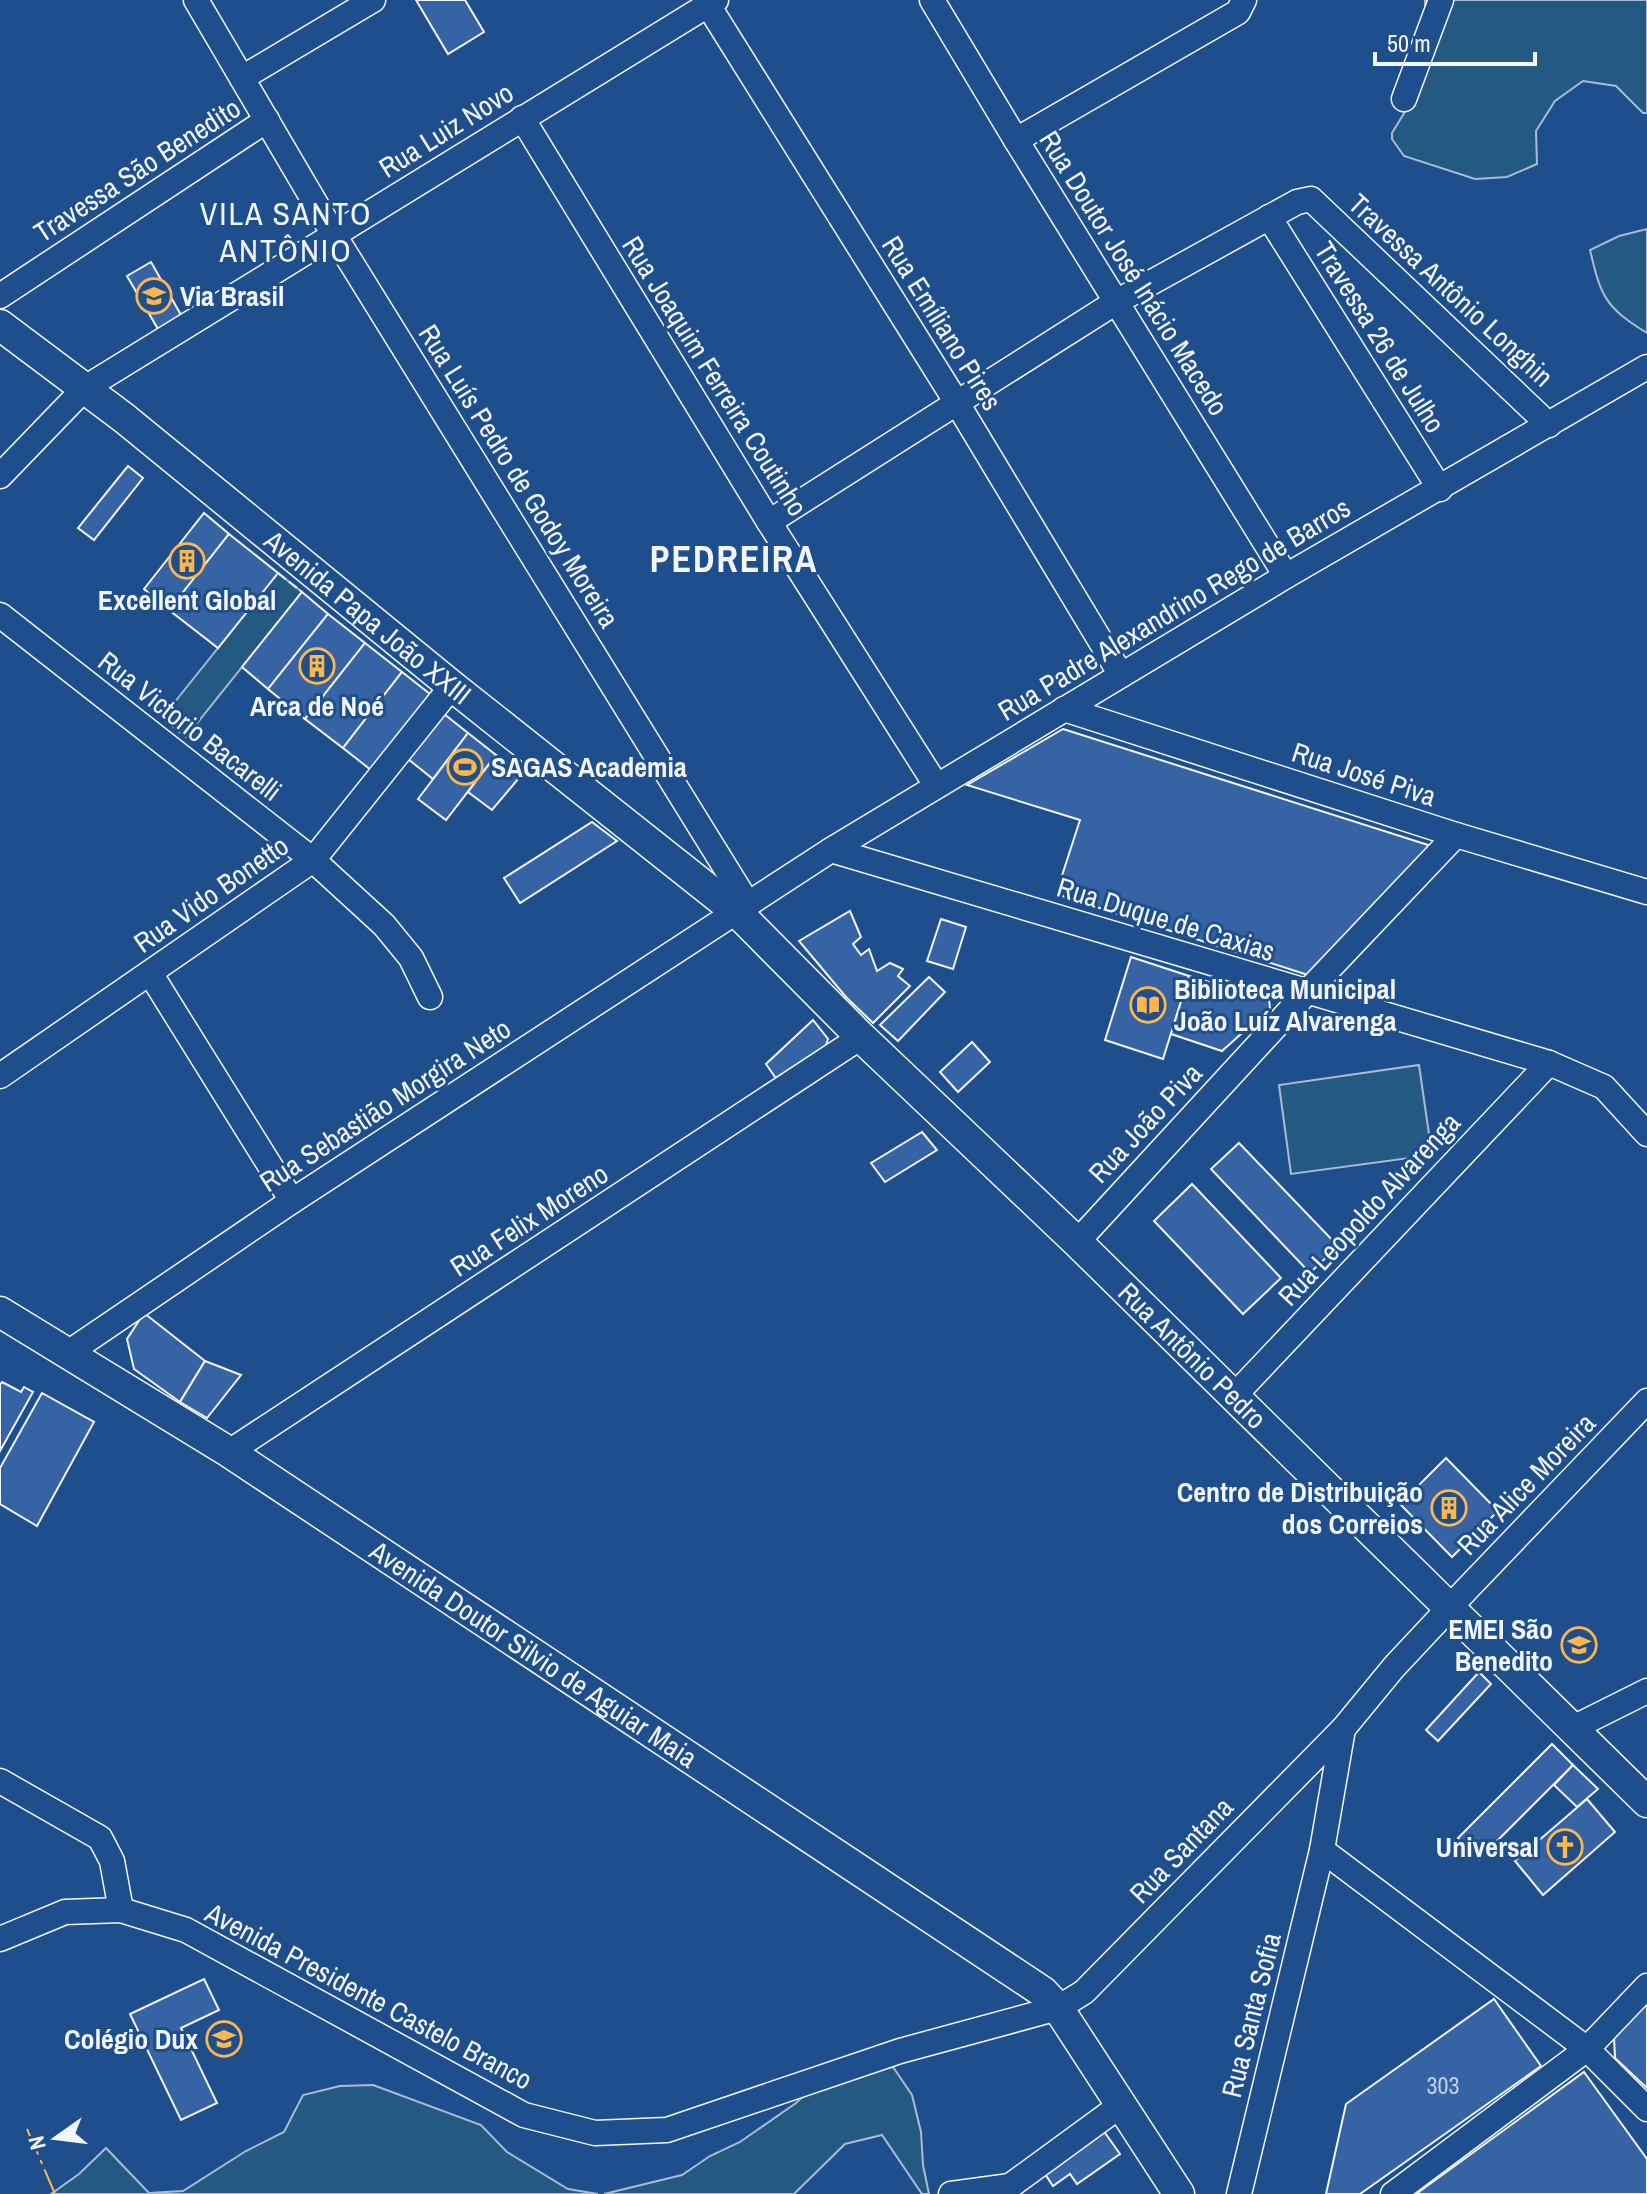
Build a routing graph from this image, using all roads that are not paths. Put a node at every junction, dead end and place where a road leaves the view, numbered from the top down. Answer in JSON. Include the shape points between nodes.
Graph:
{"nodes":[{"id":1,"x":196,"y":0,"type":"edge"},
{"id":2,"x":373,"y":0,"type":"edge"},
{"id":3,"x":932,"y":0,"type":"edge"},
{"id":4,"x":1244,"y":0,"type":"edge"},
{"id":5,"x":1441,"y":0,"type":"edge"},
{"id":6,"x":712,"y":2,"type":"edge"},
{"id":7,"x":242,"y":78,"type":"junction"},
{"id":8,"x":1404,"y":99,"type":"dead end"},
{"id":9,"x":522,"y":118,"type":"junction"},
{"id":10,"x":267,"y":120,"type":"junction"},
{"id":11,"x":1016,"y":140,"type":"junction"},
{"id":12,"x":1269,"y":217,"type":"junction"},
{"id":13,"x":334,"y":235,"type":"junction"},
{"id":14,"x":0,"y":296,"type":"edge"},
{"id":15,"x":1116,"y":302,"type":"junction"},
{"id":16,"x":0,"y":325,"type":"edge"},
{"id":17,"x":1647,"y":367,"type":"edge"},
{"id":18,"x":85,"y":388,"type":"junction"},
{"id":19,"x":957,"y":403,"type":"junction"},
{"id":20,"x":1549,"y":425,"type":"junction"},
{"id":21,"x":0,"y":476,"type":"edge"},
{"id":22,"x":1440,"y":489,"type":"junction"},
{"id":23,"x":769,"y":522,"type":"junction"},
{"id":24,"x":1286,"y":576,"type":"junction"},
{"id":25,"x":0,"y":615,"type":"edge"},
{"id":26,"x":1121,"y":675,"type":"junction"},
{"id":27,"x":452,"y":686,"type":"junction"},
{"id":28,"x":1064,"y":709,"type":"junction"},
{"id":29,"x":936,"y":785,"type":"junction"},
{"id":30,"x":1456,"y":835,"type":"junction"},
{"id":31,"x":831,"y":850,"type":"junction"},
{"id":32,"x":313,"y":860,"type":"junction"},
{"id":33,"x":1647,"y":892,"type":"edge"},
{"id":34,"x":742,"y":908,"type":"junction"},
{"id":35,"x":150,"y":973,"type":"junction"},
{"id":36,"x":1307,"y":992,"type":"junction"},
{"id":37,"x":430,"y":997,"type":"dead end"},
{"id":38,"x":861,"y":1037,"type":"junction"},
{"id":39,"x":1549,"y":1063,"type":"junction"},
{"id":40,"x":0,"y":1076,"type":"edge"},
{"id":41,"x":1647,"y":1134,"type":"edge"},
{"id":42,"x":292,"y":1201,"type":"junction"},
{"id":43,"x":1077,"y":1242,"type":"junction"},
{"id":44,"x":0,"y":1312,"type":"edge"},
{"id":45,"x":68,"y":1353,"type":"junction"},
{"id":46,"x":1233,"y":1397,"type":"junction"},
{"id":47,"x":1647,"y":1401,"type":"edge"},
{"id":48,"x":229,"y":1452,"type":"junction"},
{"id":49,"x":1449,"y":1609,"type":"junction"},
{"id":50,"x":1647,"y":1691,"type":"edge"},
{"id":51,"x":1343,"y":1729,"type":"junction"},
{"id":52,"x":1571,"y":1729,"type":"junction"},
{"id":53,"x":0,"y":1781,"type":"edge"},
{"id":54,"x":1647,"y":1802,"type":"edge"},
{"id":55,"x":1322,"y":1850,"type":"junction"},
{"id":56,"x":116,"y":1883,"type":"junction"},
{"id":57,"x":121,"y":1910,"type":"junction"},
{"id":58,"x":65,"y":1912,"type":"junction"},
{"id":59,"x":0,"y":1939,"type":"edge"},
{"id":60,"x":1647,"y":1986,"type":"edge"},
{"id":61,"x":1058,"y":2008,"type":"junction"},
{"id":62,"x":1587,"y":2049,"type":"junction"},
{"id":63,"x":1121,"y":2105,"type":"junction"},
{"id":64,"x":1647,"y":2109,"type":"edge"},
{"id":65,"x":1008,"y":2190,"type":"edge"},
{"id":66,"x":951,"y":2194,"type":"edge"},
{"id":67,"x":1179,"y":2194,"type":"edge"},
{"id":68,"x":1239,"y":2194,"type":"edge"},
{"id":69,"x":1393,"y":2194,"type":"edge"}],
"edges":[{"from":1,"to":7,"type":"street","name":"Rua Luís Pedro de Godoy Moreira"},
{"from":2,"to":7,"type":"street"},
{"from":3,"to":11,"type":"street","name":"Rua Doutor José Inácio Macedo"},
{"from":4,"to":11,"type":"street","via":[[1238,12]]},
{"from":5,"to":8,"type":"street"},
{"from":6,"to":9,"type":"street","name":"Rua Luiz Novo"},
{"from":6,"to":19,"type":"street","name":"Rua Emíliano Pires"},
{"from":7,"to":10,"type":"street","name":"Rua Luís Pedro de Godoy Moreira"},
{"from":9,"to":13,"type":"street","name":"Rua Luiz Novo"},
{"from":9,"to":23,"type":"street","name":"Rua Joaquim Ferreira Coutinho"},
{"from":10,"to":13,"type":"street","name":"Rua Luís Pedro de Godoy Moreira"},
{"from":10,"to":14,"type":"street","name":"Travessa São Benedito"},
{"from":11,"to":15,"type":"street","name":"Rua Doutor José Inácio Macedo"},
{"from":12,"to":15,"type":"street"},
{"from":12,"to":20,"type":"street","name":"Travessa Antônio Longhin","via":[[1311,199]]},
{"from":12,"to":22,"type":"street","name":"Travessa 26 de Julho"},
{"from":13,"to":18,"type":"street","name":"Rua Luiz Novo"},
{"from":13,"to":34,"type":"street","name":"Rua Luís Pedro de Godoy Moreira"},
{"from":15,"to":19,"type":"street"},
{"from":15,"to":24,"type":"street","name":"Rua Doutor José Inácio Macedo"},
{"from":16,"to":18,"type":"main road","name":"Avenida Papa João XXIII"},
{"from":17,"to":20,"type":"street","name":"Rua Padre Alexandrino Rego de Barros"},
{"from":18,"to":21,"type":"street","name":"Rua Luiz Novo"},
{"from":18,"to":27,"type":"main road","name":"Avenida Papa João XXIII"},
{"from":19,"to":23,"type":"street"},
{"from":19,"to":26,"type":"street","name":"Rua Emíliano Pires"},
{"from":20,"to":22,"type":"street","name":"Rua Padre Alexandrino Rego de Barros"},
{"from":22,"to":24,"type":"street","name":"Rua Padre Alexandrino Rego de Barros"},
{"from":23,"to":29,"type":"street","name":"Rua Joaquim Ferreira Coutinho"},
{"from":24,"to":26,"type":"street","name":"Rua Padre Alexandrino Rego de Barros"},
{"from":25,"to":32,"type":"street","name":"Rua Victorio Bacarelli"},
{"from":26,"to":28,"type":"street","name":"Rua Padre Alexandrino Rego de Barros"},
{"from":27,"to":32,"type":"street","name":"Rua Vido Bonetto"},
{"from":27,"to":34,"type":"main road","name":"Avenida Papa João XXIII"},
{"from":28,"to":29,"type":"street","name":"Rua Padre Alexandrino Rego de Barros"},
{"from":28,"to":30,"type":"street","name":"Rua José Piva"},
{"from":29,"to":31,"type":"street","name":"Rua Padre Alexandrino Rego de Barros"},
{"from":30,"to":33,"type":"street","name":"Rua José Piva"},
{"from":30,"to":36,"type":"street","name":"Rua João Piva"},
{"from":31,"to":34,"type":"street","name":"Rua Padre Alexandrino Rego de Barros"},
{"from":31,"to":36,"type":"street","name":"Rua Duque de Caxias"},
{"from":32,"to":35,"type":"street","name":"Rua Vido Bonetto"},
{"from":32,"to":37,"type":"street","name":"Rua Victorio Bacarelli","via":[[384,925],[411,958]]},
{"from":34,"to":38,"type":"main road","name":"Rua Antônio Pedro"},
{"from":34,"to":42,"type":"street","name":"Rua Sebastião Morgira Neto"},
{"from":35,"to":40,"type":"street","name":"Rua Vido Bonetto"},
{"from":35,"to":42,"type":"street"},
{"from":36,"to":39,"type":"street","name":"Rua Duque de Caxias"},
{"from":36,"to":43,"type":"street","name":"Rua João Piva"},
{"from":38,"to":43,"type":"main road","name":"Rua Antônio Pedro"},
{"from":38,"to":48,"type":"street","name":"Rua Felix Moreno"},
{"from":39,"to":41,"type":"street","name":"Rua Duque de Caxias","via":[[1604,1087]]},
{"from":39,"to":46,"type":"street","name":"Rua Leopoldo Alvarenga"},
{"from":42,"to":45,"type":"street","name":"Rua Sebastião Morgira Neto"},
{"from":43,"to":46,"type":"main road","name":"Rua Antônio Pedro"},
{"from":44,"to":45,"type":"main road","name":"Avenida Doutor Silvio de Aguiar Maia"},
{"from":45,"to":48,"type":"main road","name":"Avenida Doutor Silvio de Aguiar Maia"},
{"from":46,"to":49,"type":"main road","name":"Rua Antônio Pedro"},
{"from":47,"to":49,"type":"street","name":"Rua Alice Moreira"},
{"from":48,"to":61,"type":"main road","name":"Avenida Doutor Silvio de Aguiar Maia","via":[[1043,1992]]},
{"from":49,"to":51,"type":"street","name":"Rua Alice Moreira"},
{"from":49,"to":52,"type":"main road","name":"Rua Antônio Pedro"},
{"from":50,"to":52,"type":"street"},
{"from":51,"to":55,"type":"street","name":"Rua Santa Sofia"},
{"from":51,"to":61,"type":"street","name":"Rua Santana","via":[[1084,1992]]},
{"from":52,"to":54,"type":"main road","name":"Rua Antônio Pedro"},
{"from":53,"to":56,"type":"street","via":[[100,1838]]},
{"from":55,"to":62,"type":"street"},
{"from":55,"to":68,"type":"street","name":"Rua Santa Sofia"},
{"from":56,"to":57,"type":"street"},
{"from":56,"to":58,"type":"street","name":"Avenida Presidente Castelo Branco"},
{"from":57,"to":58,"type":"street","name":"Avenida Presidente Castelo Branco"},
{"from":57,"to":61,"type":"street","name":"Avenida Presidente Castelo Branco","via":[[186,1930],[524,2115],[595,2133],[667,2130],[900,2051]]},
{"from":58,"to":59,"type":"street","name":"Avenida Presidente Castelo Branco"},
{"from":60,"to":62,"type":"street"},
{"from":61,"to":63,"type":"main road","name":"Avenida Doutor Silvio de Aguiar Maia"},
{"from":62,"to":64,"type":"street"},
{"from":62,"to":69,"type":"street"},
{"from":63,"to":65,"type":"street"},
{"from":63,"to":67,"type":"main road","name":"Avenida Doutor Silvio de Aguiar Maia"},
{"from":65,"to":66,"type":"street"}]}
